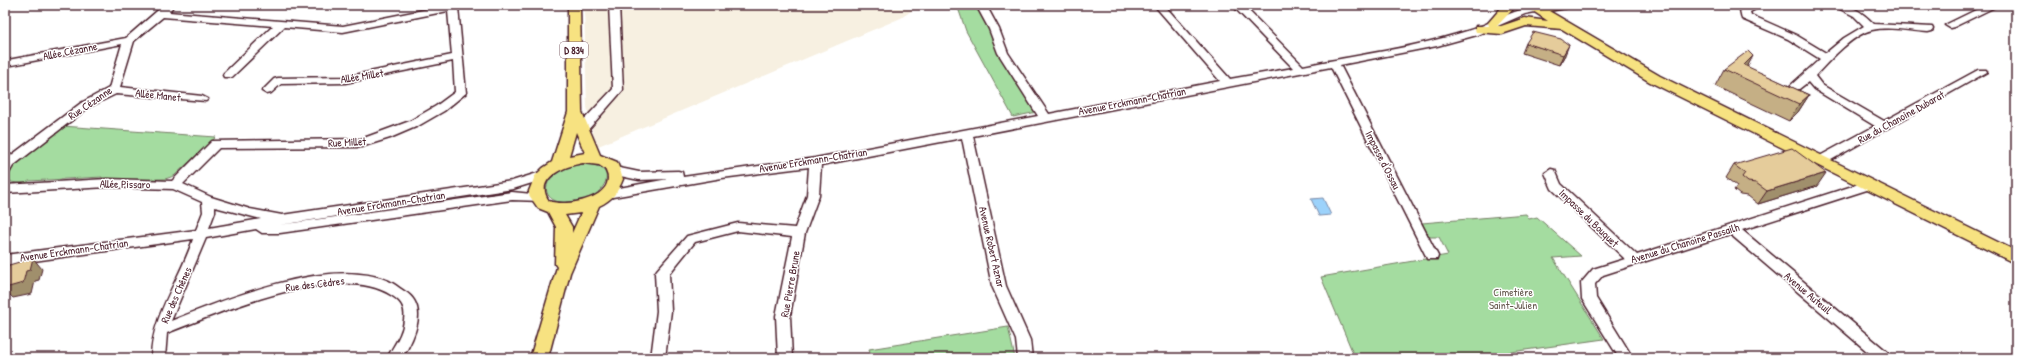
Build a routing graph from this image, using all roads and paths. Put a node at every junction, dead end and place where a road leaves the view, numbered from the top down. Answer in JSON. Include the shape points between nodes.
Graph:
{"nodes":[{"id":1,"x":169,"y":5,"type":"edge"},
{"id":2,"x":574,"y":5,"type":"edge"},
{"id":3,"x":614,"y":5,"type":"edge"},
{"id":4,"x":981,"y":5,"type":"edge"},
{"id":5,"x":1158,"y":5,"type":"edge"},
{"id":6,"x":1237,"y":5,"type":"edge"},
{"id":7,"x":1506,"y":5,"type":"edge"},
{"id":8,"x":1562,"y":5,"type":"edge"},
{"id":9,"x":1759,"y":5,"type":"edge"},
{"id":10,"x":1837,"y":5,"type":"edge"},
{"id":11,"x":1994,"y":5,"type":"edge"},
{"id":12,"x":1533,"y":7,"type":"edge"},
{"id":13,"x":161,"y":14,"type":"junction"},
{"id":14,"x":1494,"y":23,"type":"junction"},
{"id":15,"x":281,"y":24,"type":"junction"},
{"id":16,"x":1950,"y":25,"type":"dead end"},
{"id":17,"x":1871,"y":27,"type":"junction"},
{"id":18,"x":1482,"y":29,"type":"junction"},
{"id":19,"x":1928,"y":29,"type":"dead end"},
{"id":20,"x":1571,"y":30,"type":"junction"},
{"id":21,"x":129,"y":40,"type":"junction"},
{"id":22,"x":458,"y":57,"type":"junction"},
{"id":23,"x":1826,"y":58,"type":"junction"},
{"id":24,"x":12,"y":62,"type":"dead end"},
{"id":25,"x":1334,"y":63,"type":"junction"},
{"id":26,"x":1301,"y":70,"type":"junction"},
{"id":27,"x":1982,"y":72,"type":"dead end"},
{"id":28,"x":228,"y":75,"type":"dead end"},
{"id":29,"x":1809,"y":76,"type":"junction"},
{"id":30,"x":1227,"y":83,"type":"junction"},
{"id":31,"x":1795,"y":87,"type":"edge"},
{"id":32,"x":114,"y":90,"type":"junction"},
{"id":33,"x":267,"y":90,"type":"dead end"},
{"id":34,"x":202,"y":99,"type":"dead end"},
{"id":35,"x":575,"y":112,"type":"junction"},
{"id":36,"x":1046,"y":118,"type":"junction"},
{"id":37,"x":1884,"y":126,"type":"junction"},
{"id":38,"x":582,"y":129,"type":"junction"},
{"id":39,"x":966,"y":134,"type":"junction"},
{"id":40,"x":594,"y":158,"type":"junction"},
{"id":41,"x":1820,"y":161,"type":"junction"},
{"id":42,"x":815,"y":162,"type":"junction"},
{"id":43,"x":559,"y":164,"type":"junction"},
{"id":44,"x":5,"y":170,"type":"edge"},
{"id":45,"x":615,"y":171,"type":"junction"},
{"id":46,"x":1551,"y":173,"type":"dead end"},
{"id":47,"x":722,"y":174,"type":"junction"},
{"id":48,"x":544,"y":175,"type":"junction"},
{"id":49,"x":175,"y":185,"type":"junction"},
{"id":50,"x":1869,"y":185,"type":"junction"},
{"id":51,"x":5,"y":189,"type":"edge"},
{"id":52,"x":608,"y":194,"type":"junction"},
{"id":53,"x":538,"y":198,"type":"junction"},
{"id":54,"x":207,"y":200,"type":"junction"},
{"id":55,"x":592,"y":204,"type":"junction"},
{"id":56,"x":554,"y":209,"type":"junction"},
{"id":57,"x":284,"y":219,"type":"junction"},
{"id":58,"x":237,"y":229,"type":"junction"},
{"id":59,"x":1732,"y":229,"type":"junction"},
{"id":60,"x":799,"y":233,"type":"junction"},
{"id":61,"x":202,"y":234,"type":"junction"},
{"id":62,"x":1432,"y":256,"type":"dead end"},
{"id":63,"x":2016,"y":258,"type":"edge"},
{"id":64,"x":10,"y":259,"type":"edge"},
{"id":65,"x":1633,"y":259,"type":"junction"},
{"id":66,"x":10,"y":273,"type":"edge"},
{"id":67,"x":562,"y":273,"type":"junction"},
{"id":68,"x":161,"y":330,"type":"junction"},
{"id":69,"x":158,"y":358,"type":"edge"},
{"id":70,"x":394,"y":358,"type":"edge"},
{"id":71,"x":539,"y":358,"type":"edge"},
{"id":72,"x":658,"y":358,"type":"edge"},
{"id":73,"x":785,"y":358,"type":"edge"},
{"id":74,"x":1025,"y":358,"type":"edge"},
{"id":75,"x":1626,"y":358,"type":"edge"},
{"id":76,"x":1885,"y":358,"type":"edge"}],
"edges":[{"from":1,"to":13,"type":"street"},
{"from":2,"to":35,"type":"main road","number":"D 834"},
{"from":3,"to":38,"type":"street","via":[[618,90]]},
{"from":4,"to":36,"type":"street","via":[[1003,53]]},
{"from":5,"to":30,"type":"street"},
{"from":6,"to":26,"type":"street"},
{"from":7,"to":14,"type":"main road","via":[[1508,8]]},
{"from":8,"to":12,"type":"main road"},
{"from":9,"to":23,"type":"street","via":[[1745,10],[1746,17],[1792,37]]},
{"from":10,"to":17,"type":"street","via":[[1858,14]]},
{"from":11,"to":16,"type":"street"},
{"from":12,"to":14,"type":"street","name":"Avenue Erckmann-Chatrian"},
{"from":12,"to":20,"type":"main road"},
{"from":13,"to":15,"type":"street"},
{"from":13,"to":21,"type":"street"},
{"from":14,"to":18,"type":"street","name":"Avenue Erckmann-Chatrian"},
{"from":15,"to":22,"type":"street","name":"Rue Millet","via":[[343,29],[453,7]]},
{"from":15,"to":28,"type":"street"},
{"from":17,"to":19,"type":"street"},
{"from":17,"to":23,"type":"street","via":[[1859,31]]},
{"from":18,"to":20,"type":"main road","via":[[1502,30],[1525,22],[1553,24]]},
{"from":18,"to":25,"type":"street","name":"Avenue Erckmann-Chatrian","via":[[1433,44]]},
{"from":20,"to":41,"type":"main road","via":[[1656,79]]},
{"from":21,"to":24,"type":"street","name":"Allée Cézanne"},
{"from":21,"to":32,"type":"street","name":"Rue Cézanne"},
{"from":22,"to":33,"type":"street","name":"Allée Millet","via":[[345,80],[278,81]]},
{"from":22,"to":49,"type":"street","name":"Rue Millet","via":[[461,93],[447,105],[380,138],[361,142],[216,144]]},
{"from":23,"to":29,"type":"street"},
{"from":25,"to":26,"type":"street","name":"Avenue Erckmann-Chatrian"},
{"from":25,"to":62,"type":"street","name":"Impasse d'Ossau"},
{"from":26,"to":30,"type":"street","name":"Avenue Erckmann-Chatrian"},
{"from":27,"to":37,"type":"street","name":"Rue du Chanoine Dubarat"},
{"from":29,"to":31,"type":"street"},
{"from":29,"to":37,"type":"street","via":[[1818,87]]},
{"from":30,"to":36,"type":"street","name":"Avenue Erckmann-Chatrian"},
{"from":32,"to":34,"type":"street","name":"Allée Manet"},
{"from":32,"to":44,"type":"street","name":"Rue Cézanne","via":[[85,106],[9,163]]},
{"from":35,"to":38,"type":"main road","number":"D 834"},
{"from":35,"to":43,"type":"main road","number":"D 834"},
{"from":36,"to":39,"type":"street","name":"Avenue Erckmann-Chatrian"},
{"from":37,"to":41,"type":"street","name":"Rue du Chanoine Dubarat"},
{"from":38,"to":40,"type":"main road","number":"D 834"},
{"from":39,"to":42,"type":"street","name":"Avenue Erckmann-Chatrian"},
{"from":39,"to":74,"type":"street","name":"Avenue Robert Aznar","via":[[999,286],[1023,340]]},
{"from":40,"to":43,"type":"main road"},
{"from":40,"to":45,"type":"main road","via":[[608,162]]},
{"from":41,"to":50,"type":"main road"},
{"from":42,"to":47,"type":"street","name":"Avenue Erckmann-Chatrian"},
{"from":42,"to":60,"type":"street","name":"Rue Pierre Brune","via":[[813,195]]},
{"from":43,"to":48,"type":"main road"},
{"from":45,"to":47,"type":"street","name":"Avenue Erckmann-Chatrian","via":[[639,176]]},
{"from":45,"to":52,"type":"main road","via":[[614,186]]},
{"from":46,"to":65,"type":"street","name":"Impasse du Bouquet","via":[[1556,186]]},
{"from":47,"to":52,"type":"street","name":"Avenue Erckmann-Chatrian"},
{"from":48,"to":53,"type":"main road","via":[[538,183]]},
{"from":48,"to":57,"type":"street","name":"Avenue Erckmann-Chatrian","via":[[513,185]]},
{"from":49,"to":51,"type":"street","name":"Allée Pissaro","via":[[107,183]]},
{"from":49,"to":54,"type":"street","name":"Allée Pissaro"},
{"from":50,"to":59,"type":"street","name":"Avenue du Chanoine Passailh"},
{"from":50,"to":63,"type":"main road"},
{"from":52,"to":55,"type":"main road"},
{"from":53,"to":56,"type":"main road","via":[[544,205]]},
{"from":53,"to":58,"type":"street","name":"Avenue Erckmann-Chatrian","via":[[512,196],[280,229]]},
{"from":54,"to":57,"type":"street","name":"Allée Pissaro","via":[[249,213]]},
{"from":54,"to":61,"type":"street","via":[[209,215]]},
{"from":55,"to":56,"type":"main road","via":[[566,210]]},
{"from":55,"to":67,"type":"main road"},
{"from":56,"to":67,"type":"main road","via":[[564,227]]},
{"from":57,"to":58,"type":"street","name":"Avenue Erckmann-Chatrian"},
{"from":58,"to":61,"type":"street","name":"Avenue Erckmann-Chatrian"},
{"from":59,"to":65,"type":"street","name":"Avenue du Chanoine Passailh"},
{"from":59,"to":76,"type":"street","name":"Avenue Auteuil"},
{"from":60,"to":72,"type":"street","via":[[738,227],[691,239],[662,273],[664,311]]},
{"from":60,"to":73,"type":"street","name":"Rue Pierre Brune","via":[[783,316]]},
{"from":61,"to":64,"type":"street","name":"Avenue Erckmann-Chatrian"},
{"from":61,"to":68,"type":"street","name":"Rue des Chênes"},
{"from":64,"to":66,"type":"street"},
{"from":65,"to":75,"type":"street","name":"Avenue du Chanoine Passailh","via":[[1598,272],[1588,283],[1589,299]]},
{"from":67,"to":71,"type":"main road"},
{"from":68,"to":69,"type":"street","name":"Rue des Chênes"},
{"from":68,"to":70,"type":"street","name":"Rue des Cèdres","via":[[239,300],[276,289],[312,282],[349,279],[378,281],[398,290],[408,301],[412,316],[408,334]]}]}
